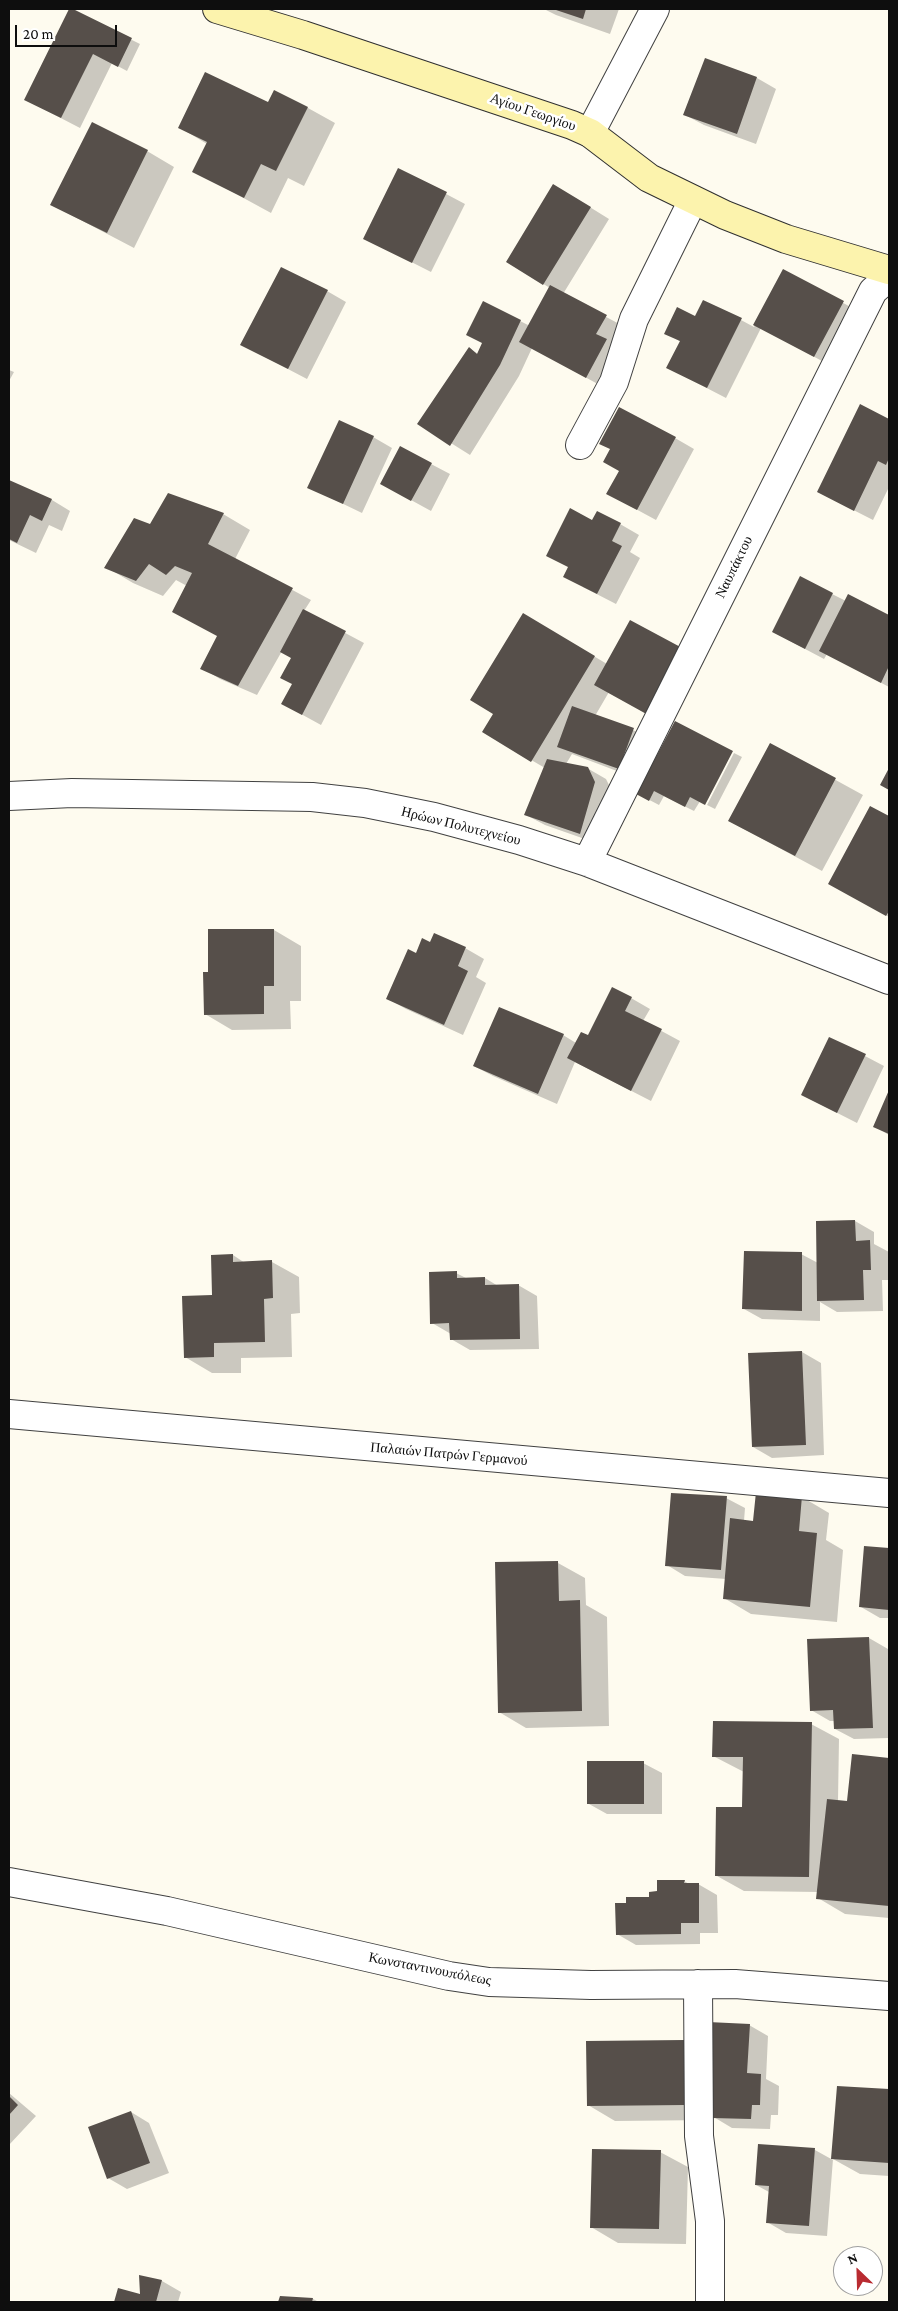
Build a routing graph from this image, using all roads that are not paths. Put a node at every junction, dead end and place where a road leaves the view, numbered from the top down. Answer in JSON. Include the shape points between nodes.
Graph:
{"nodes":[{"id":1,"x":217,"y":9,"type":"edge"},
{"id":2,"x":655,"y":9,"type":"edge"},
{"id":3,"x":590,"y":133,"type":"junction"},
{"id":4,"x":694,"y":200,"type":"junction"},
{"id":5,"x":889,"y":270,"type":"edge"},
{"id":6,"x":889,"y":277,"type":"edge"},
{"id":7,"x":580,"y":445,"type":"dead end"},
{"id":8,"x":9,"y":796,"type":"edge"},
{"id":9,"x":587,"y":862,"type":"junction"},
{"id":10,"x":887,"y":974,"type":"edge"},
{"id":11,"x":9,"y":1414,"type":"edge"},
{"id":12,"x":889,"y":1493,"type":"edge"},
{"id":13,"x":9,"y":1882,"type":"edge"},
{"id":14,"x":698,"y":1984,"type":"junction"},
{"id":15,"x":889,"y":1996,"type":"edge"},
{"id":16,"x":710,"y":2302,"type":"edge"}],
"edges":[{"from":1,"to":3,"type":"street","name":"Αγίου Γεωργίου","via":[[302,34]]},
{"from":2,"to":3,"type":"street"},
{"from":3,"to":4,"type":"street","name":"Αγίου Γεωργίου","via":[[649,178]]},
{"from":4,"to":5,"type":"street","name":"Αγίου Γεωργίου","via":[[725,216],[786,239]]},
{"from":4,"to":7,"type":"street","via":[[634,319],[614,382]]},
{"from":6,"to":9,"type":"street","name":"Ναυπάκτου","via":[[873,291]]},
{"from":8,"to":9,"type":"street","name":"Ηρώων Πολυτεχνείου","via":[[321,798],[365,803],[434,817]]},
{"from":9,"to":10,"type":"street","name":"Ηρώων Πολυτεχνείου"},
{"from":11,"to":12,"type":"street","name":"Παλαιών Πατρών Γερμανού"},
{"from":13,"to":14,"type":"street","name":"Κωνσταντινουπόλεως","via":[[167,1912],[449,1976],[489,1982]]},
{"from":14,"to":15,"type":"street","name":"Κωνσταντινουπόλεως"},
{"from":14,"to":16,"type":"street","via":[[699,2136],[710,2222]]}]}
